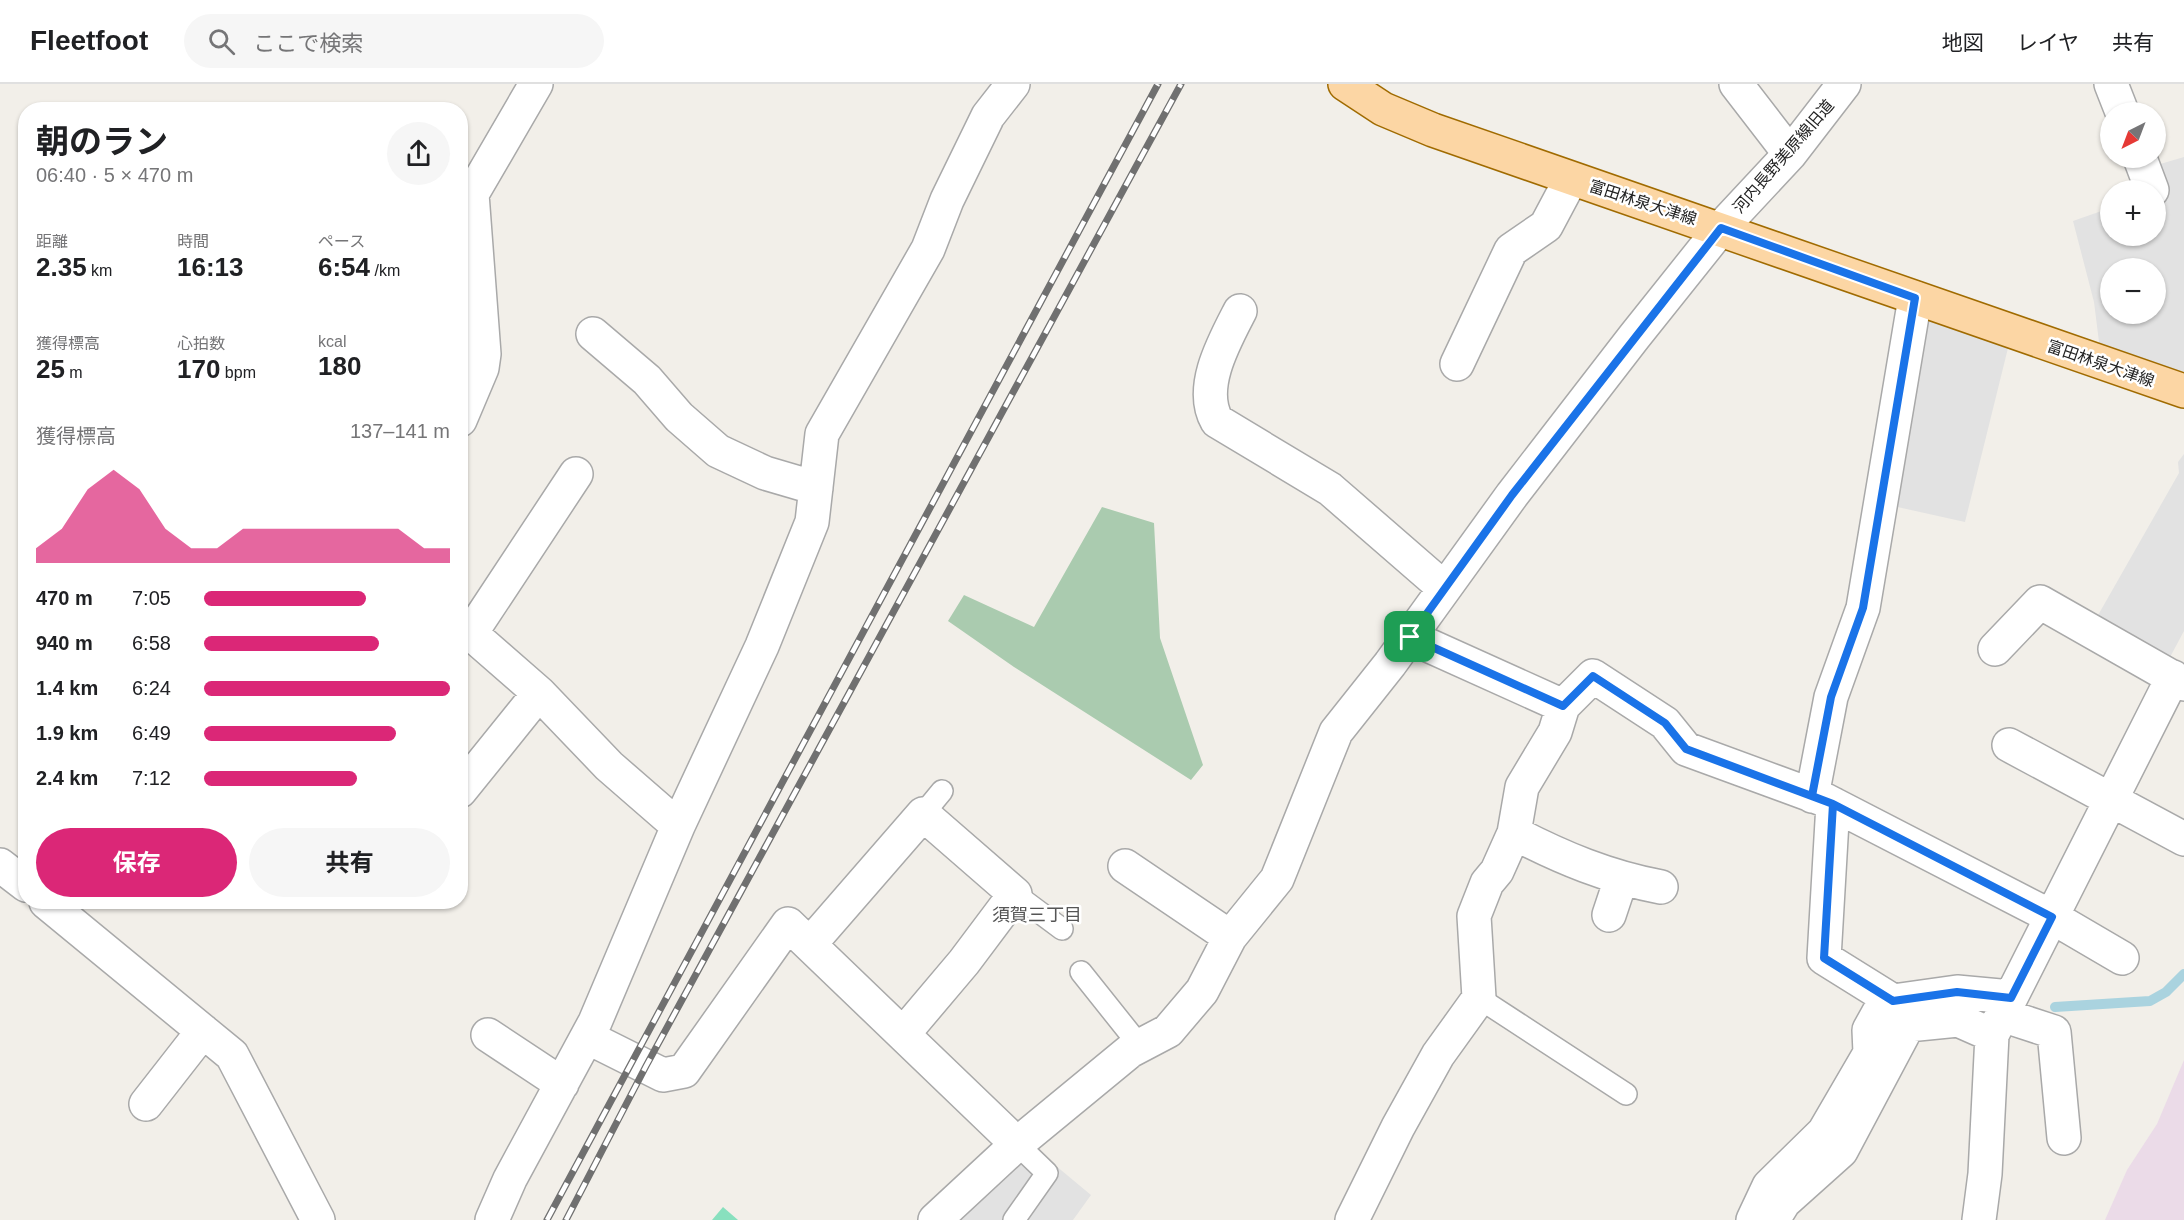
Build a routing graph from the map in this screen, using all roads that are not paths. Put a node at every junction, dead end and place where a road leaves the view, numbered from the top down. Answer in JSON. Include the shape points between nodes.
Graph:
{"nodes":[{"id":1,"x":536,"y":84,"type":"edge"},
{"id":2,"x":1013,"y":84,"type":"edge"},
{"id":3,"x":1345,"y":84,"type":"edge"},
{"id":4,"x":1736,"y":84,"type":"edge"},
{"id":5,"x":1844,"y":84,"type":"edge"},
{"id":6,"x":2111,"y":84,"type":"edge"},
{"id":7,"x":2118,"y":102,"type":"edge"},
{"id":8,"x":1790,"y":154,"type":"junction"},
{"id":9,"x":1571,"y":179,"type":"junction"},
{"id":10,"x":468,"y":192,"type":"edge"},
{"id":11,"x":468,"y":213,"type":"edge"},
{"id":12,"x":1721,"y":228,"type":"junction"},
{"id":13,"x":1915,"y":298,"type":"junction"},
{"id":14,"x":1240,"y":311,"type":"dead end"},
{"id":15,"x":593,"y":334,"type":"dead end"},
{"id":16,"x":1457,"y":364,"type":"dead end"},
{"id":17,"x":2184,"y":391,"type":"edge"},
{"id":18,"x":468,"y":401,"type":"edge"},
{"id":19,"x":576,"y":474,"type":"dead end"},
{"id":20,"x":816,"y":488,"type":"junction"},
{"id":21,"x":1444,"y":588,"type":"junction"},
{"id":22,"x":468,"y":625,"type":"edge"},
{"id":23,"x":468,"y":630,"type":"edge"},
{"id":24,"x":1410,"y":637,"type":"junction"},
{"id":25,"x":1995,"y":649,"type":"dead end"},
{"id":26,"x":2178,"y":681,"type":"edge"},
{"id":27,"x":539,"y":693,"type":"junction"},
{"id":28,"x":1563,"y":706,"type":"junction"},
{"id":29,"x":2009,"y":745,"type":"dead end"},
{"id":30,"x":468,"y":781,"type":"edge"},
{"id":31,"x":1822,"y":800,"type":"junction"},
{"id":32,"x":2111,"y":800,"type":"junction"},
{"id":33,"x":678,"y":826,"type":"junction"},
{"id":34,"x":1514,"y":832,"type":"junction"},
{"id":35,"x":2184,"y":839,"type":"edge"},
{"id":36,"x":0,"y":865,"type":"edge"},
{"id":37,"x":1125,"y":866,"type":"dead end"},
{"id":38,"x":18,"y":878,"type":"edge"},
{"id":39,"x":1621,"y":879,"type":"junction"},
{"id":40,"x":1661,"y":887,"type":"dead end"},
{"id":41,"x":1015,"y":894,"type":"junction"},
{"id":42,"x":57,"y":909,"type":"edge"},
{"id":43,"x":1609,"y":915,"type":"dead end"},
{"id":44,"x":2052,"y":917,"type":"junction"},
{"id":45,"x":1062,"y":929,"type":"dead end"},
{"id":46,"x":1230,"y":937,"type":"junction"},
{"id":47,"x":810,"y":944,"type":"junction"},
{"id":48,"x":2122,"y":958,"type":"dead end"},
{"id":49,"x":1081,"y":972,"type":"dead end"},
{"id":50,"x":1479,"y":998,"type":"junction"},
{"id":51,"x":1893,"y":1001,"type":"junction"},
{"id":52,"x":2002,"y":1016,"type":"junction"},
{"id":53,"x":203,"y":1031,"type":"junction"},
{"id":54,"x":904,"y":1033,"type":"junction"},
{"id":55,"x":489,"y":1035,"type":"dead end"},
{"id":56,"x":587,"y":1037,"type":"junction"},
{"id":57,"x":1140,"y":1046,"type":"junction"},
{"id":58,"x":562,"y":1084,"type":"junction"},
{"id":59,"x":1626,"y":1094,"type":"dead end"},
{"id":60,"x":146,"y":1104,"type":"dead end"},
{"id":61,"x":2064,"y":1138,"type":"dead end"},
{"id":62,"x":1017,"y":1144,"type":"junction"},
{"id":63,"x":318,"y":1220,"type":"edge"},
{"id":64,"x":492,"y":1220,"type":"edge"},
{"id":65,"x":934,"y":1220,"type":"edge"},
{"id":66,"x":1014,"y":1220,"type":"edge"},
{"id":67,"x":1352,"y":1220,"type":"edge"},
{"id":68,"x":1753,"y":1220,"type":"edge"},
{"id":69,"x":1773,"y":1220,"type":"edge"},
{"id":70,"x":1979,"y":1220,"type":"edge"}],
"edges":[{"from":1,"to":10,"type":"street"},
{"from":2,"to":20,"type":"street","via":[[988,116],[928,249],[822,434]]},
{"from":3,"to":9,"type":"main road","name":"富田林泉大津線","via":[[1383,109]]},
{"from":4,"to":8,"type":"street"},
{"from":5,"to":8,"type":"street","name":"河内長野美原線旧道"},
{"from":6,"to":7,"type":"street"},
{"from":8,"to":12,"type":"street","name":"河内長野美原線旧道"},
{"from":9,"to":12,"type":"main road","name":"富田林泉大津線"},
{"from":9,"to":16,"type":"street","via":[[1545,226],[1511,250]]},
{"from":11,"to":18,"type":"street","via":[[484,354]]},
{"from":12,"to":13,"type":"main road","name":"富田林泉大津線"},
{"from":12,"to":21,"type":"street","name":"河内長野美原線旧道","via":[[1526,476]]},
{"from":13,"to":17,"type":"main road","name":"富田林泉大津線","via":[[1968,323]]},
{"from":13,"to":31,"type":"street","via":[[1863,608],[1831,697]]},
{"from":14,"to":21,"type":"street","via":[[1223,344],[1210,390],[1210,409],[1216,421],[1330,489]]},
{"from":15,"to":20,"type":"street","via":[[647,380],[679,417],[718,452],[765,473]]},
{"from":19,"to":22,"type":"street"},
{"from":20,"to":33,"type":"street","via":[[812,522],[762,646]]},
{"from":21,"to":24,"type":"street","name":"河内長野美原線旧道"},
{"from":23,"to":27,"type":"street"},
{"from":24,"to":28,"type":"street"},
{"from":24,"to":46,"type":"street","name":"河内長野美原線旧道","via":[[1336,732],[1276,879]]},
{"from":25,"to":26,"type":"street","via":[[2040,602]]},
{"from":26,"to":32,"type":"street"},
{"from":27,"to":30,"type":"street"},
{"from":27,"to":33,"type":"street","via":[[609,766]]},
{"from":28,"to":31,"type":"street","via":[[1593,676],[1665,723],[1686,749]]},
{"from":28,"to":34,"type":"street","via":[[1555,732],[1522,787]]},
{"from":29,"to":32,"type":"street"},
{"from":31,"to":44,"type":"street"},
{"from":31,"to":51,"type":"street","via":[[1824,958]]},
{"from":32,"to":35,"type":"street"},
{"from":32,"to":44,"type":"street"},
{"from":33,"to":56,"type":"street"},
{"from":34,"to":39,"type":"street","via":[[1565,859]]},
{"from":34,"to":50,"type":"street","via":[[1474,916]]},
{"from":36,"to":38,"type":"street"},
{"from":37,"to":46,"type":"street"},
{"from":39,"to":40,"type":"street"},
{"from":39,"to":43,"type":"street"},
{"from":41,"to":45,"type":"lane"},
{"from":41,"to":47,"type":"street","via":[[933,803]]},
{"from":41,"to":54,"type":"street"},
{"from":42,"to":53,"type":"street"},
{"from":44,"to":48,"type":"street"},
{"from":44,"to":52,"type":"street"},
{"from":46,"to":57,"type":"street","name":"河内長野美原線旧道","via":[[1202,991],[1168,1031]]},
{"from":47,"to":54,"type":"street"},
{"from":47,"to":56,"type":"street","via":[[788,924],[684,1071],[663,1075]]},
{"from":49,"to":57,"type":"lane"},
{"from":50,"to":59,"type":"lane"},
{"from":50,"to":67,"type":"street","via":[[1438,1056]]},
{"from":51,"to":52,"type":"street","via":[[1957,992]]},
{"from":51,"to":68,"type":"street","via":[[1879,1012],[1869,1030],[1870,1053],[1824,1132],[1769,1186]]},
{"from":52,"to":61,"type":"street","via":[[2054,1032]]},
{"from":52,"to":69,"type":"street","via":[[1908,1025],[1841,1152],[1784,1202]]},
{"from":52,"to":70,"type":"street"},
{"from":53,"to":60,"type":"street"},
{"from":53,"to":63,"type":"street","via":[[232,1055]]},
{"from":54,"to":62,"type":"street"},
{"from":55,"to":58,"type":"street"},
{"from":56,"to":58,"type":"street"},
{"from":57,"to":62,"type":"street","name":"河内長野美原線旧道"},
{"from":58,"to":64,"type":"street"},
{"from":62,"to":65,"type":"street","name":"河内長野美原線旧道"},
{"from":62,"to":66,"type":"lane","via":[[1047,1173]]}]}
